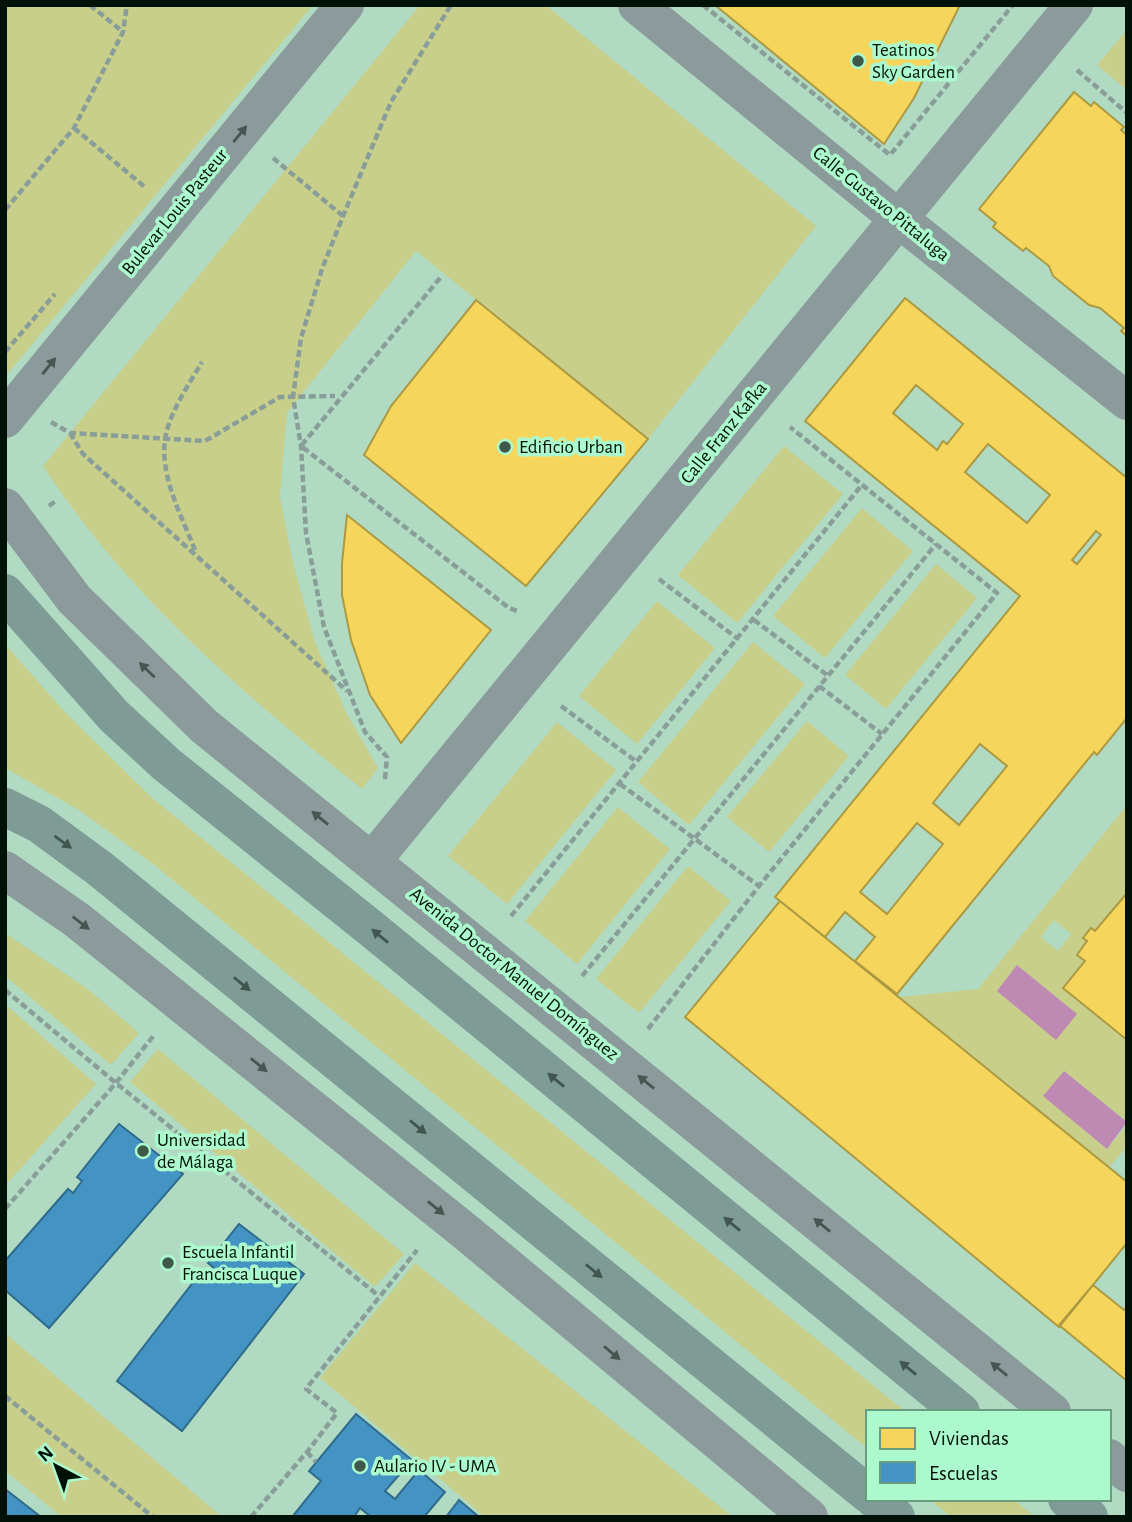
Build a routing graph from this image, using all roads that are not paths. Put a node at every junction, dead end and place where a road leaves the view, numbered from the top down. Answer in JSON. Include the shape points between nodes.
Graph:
{"nodes":[{"id":1,"x":345,"y":5,"type":"edge"},
{"id":2,"x":638,"y":5,"type":"edge"},
{"id":3,"x":1074,"y":5,"type":"edge"},
{"id":4,"x":899,"y":219,"type":"junction"},
{"id":5,"x":1127,"y":401,"type":"edge"},
{"id":6,"x":5,"y":419,"type":"edge"},
{"id":7,"x":5,"y":507,"type":"edge"},
{"id":8,"x":5,"y":593,"type":"edge"},
{"id":9,"x":5,"y":807,"type":"edge"},
{"id":10,"x":373,"y":860,"type":"junction"},
{"id":11,"x":5,"y":870,"type":"edge"},
{"id":12,"x":959,"y":1410,"type":"edge"},
{"id":13,"x":1050,"y":1410,"type":"edge"},
{"id":14,"x":1111,"y":1460,"type":"edge"},
{"id":15,"x":1127,"y":1473,"type":"edge"},
{"id":16,"x":866,"y":1492,"type":"edge"},
{"id":17,"x":876,"y":1501,"type":"edge"},
{"id":18,"x":1070,"y":1501,"type":"edge"},
{"id":19,"x":810,"y":1517,"type":"edge"},
{"id":20,"x":896,"y":1517,"type":"edge"},
{"id":21,"x":1089,"y":1517,"type":"edge"}],
"edges":[{"from":6,"to":1,"type":"street","name":"Bulevar Louis Pasteur","one_way":true},
{"from":2,"to":4,"type":"street","name":"Calle Gustavo Pittaluga"},
{"from":3,"to":4,"type":"street","name":"Calle Franz Kafka"},
{"from":4,"to":5,"type":"street","name":"Calle Gustavo Pittaluga"},
{"from":4,"to":10,"type":"street","name":"Calle Franz Kafka"},
{"from":10,"to":7,"type":"street","name":"Avenida Doctor Manuel Domínguez","one_way":true,"via":[[194,716],[74,599]]},
{"from":12,"to":8,"type":"main road","one_way":true,"via":[[166,764],[114,716]]},
{"from":9,"to":16,"type":"main road","one_way":true,"via":[[38,824],[99,868]]},
{"from":13,"to":10,"type":"street","name":"Avenida Doctor Manuel Domínguez","one_way":true},
{"from":11,"to":19,"type":"street","one_way":true,"via":[[78,920],[413,1189]]},
{"from":14,"to":15,"type":"street"},
{"from":17,"to":20,"type":"main road"},
{"from":18,"to":21,"type":"main road"}]}
